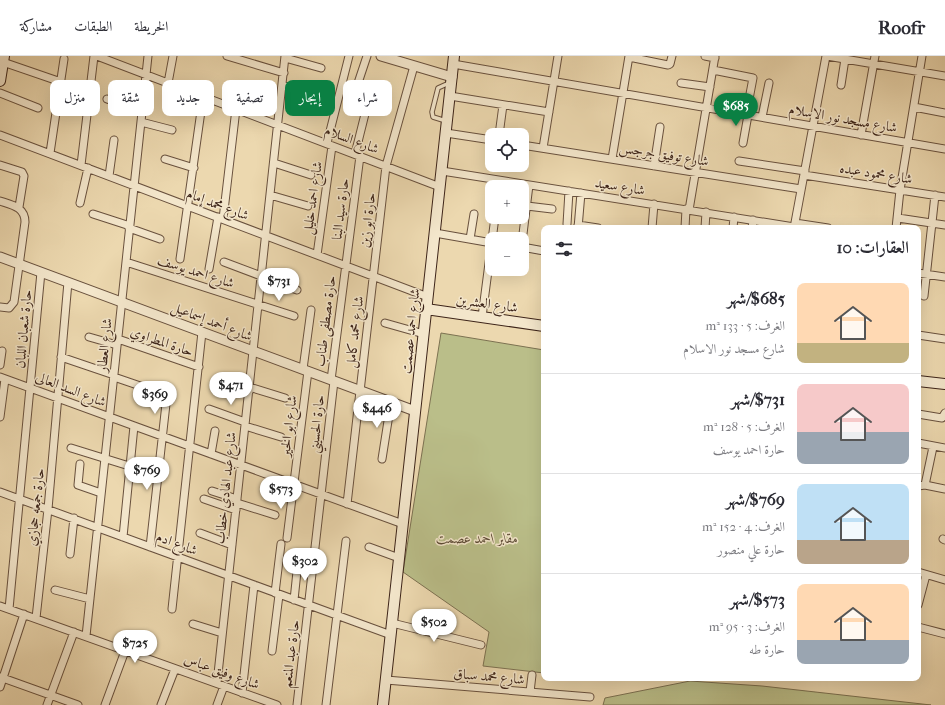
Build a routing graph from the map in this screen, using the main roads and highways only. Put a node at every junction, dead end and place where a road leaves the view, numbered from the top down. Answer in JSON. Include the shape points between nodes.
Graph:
{"nodes":[{"id":1,"x":2,"y":60,"type":"edge"},
{"id":2,"x":454,"y":60,"type":"edge"},
{"id":3,"x":0,"y":81,"type":"edge"},
{"id":4,"x":426,"y":309,"type":"junction"},
{"id":5,"x":541,"y":326,"type":"edge"},
{"id":6,"x":921,"y":381,"type":"edge"},
{"id":7,"x":945,"y":384,"type":"edge"},
{"id":8,"x":383,"y":705,"type":"edge"}],
"edges":[{"from":1,"to":3,"type":"main road"},
{"from":2,"to":4,"type":"main road","name":"شارع احمد عصمت"},
{"from":4,"to":5,"type":"main road","name":"شارع العشرين"},
{"from":4,"to":8,"type":"main road","name":"شارع احمد عصمت"},
{"from":6,"to":7,"type":"main road"}]}
